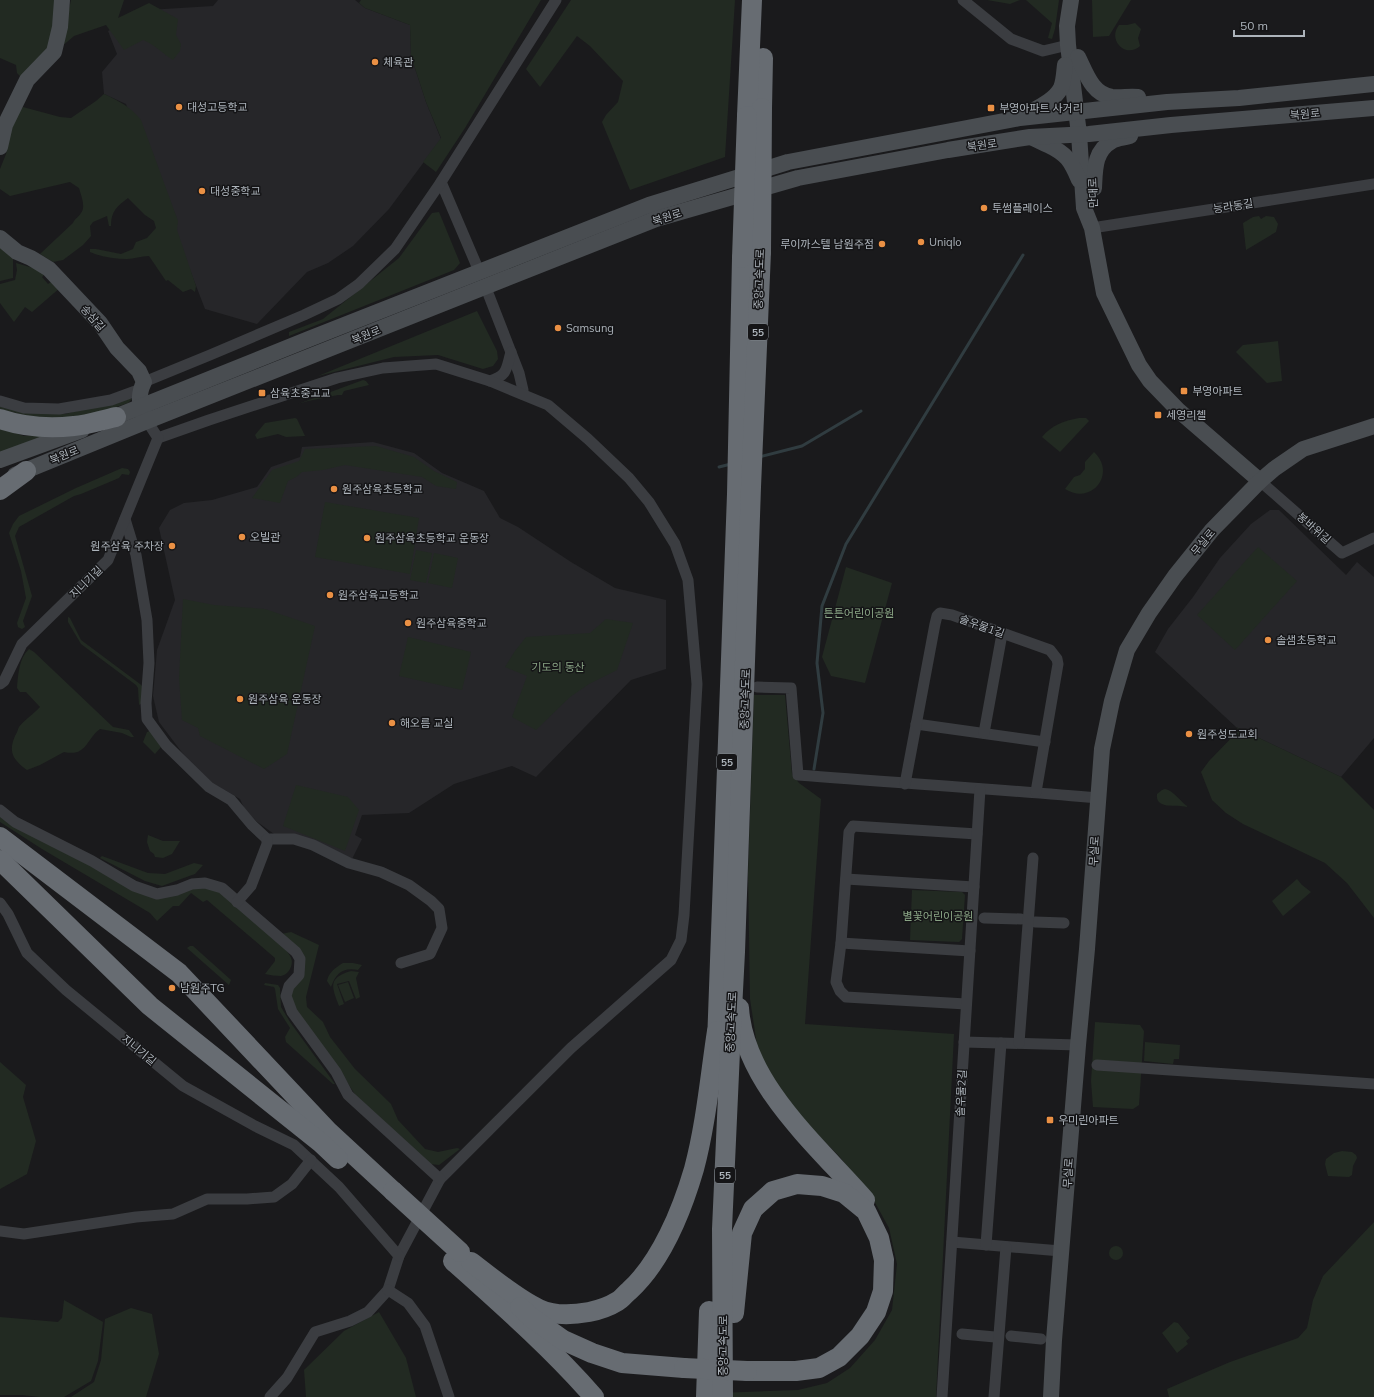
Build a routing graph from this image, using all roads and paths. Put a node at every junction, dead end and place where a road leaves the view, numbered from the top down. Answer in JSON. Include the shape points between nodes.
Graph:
{"nodes":[{"id":1,"x":62,"y":0,"type":"edge"},
{"id":2,"x":556,"y":0,"type":"edge"},
{"id":3,"x":752,"y":0,"type":"edge"},
{"id":4,"x":765,"y":0,"type":"edge"},
{"id":5,"x":963,"y":0,"type":"edge"},
{"id":6,"x":1078,"y":0,"type":"edge"},
{"id":7,"x":1072,"y":52,"type":"junction"},
{"id":8,"x":1374,"y":84,"type":"edge"},
{"id":9,"x":1167,"y":102,"type":"junction"},
{"id":10,"x":1374,"y":108,"type":"edge"},
{"id":11,"x":755,"y":112,"type":"junction"},
{"id":12,"x":1081,"y":112,"type":"junction"},
{"id":13,"x":1020,"y":118,"type":"junction"},
{"id":14,"x":1171,"y":125,"type":"junction"},
{"id":15,"x":1084,"y":134,"type":"junction"},
{"id":16,"x":1030,"y":138,"type":"junction"},
{"id":17,"x":0,"y":147,"type":"edge"},
{"id":18,"x":441,"y":182,"type":"junction"},
{"id":19,"x":1374,"y":184,"type":"edge"},
{"id":20,"x":1088,"y":189,"type":"junction"},
{"id":21,"x":1092,"y":228,"type":"junction"},
{"id":22,"x":0,"y":238,"type":"edge"},
{"id":23,"x":479,"y":272,"type":"junction"},
{"id":24,"x":486,"y":288,"type":"junction"},
{"id":25,"x":511,"y":352,"type":"junction"},
{"id":26,"x":490,"y":381,"type":"junction"},
{"id":27,"x":142,"y":385,"type":"junction"},
{"id":28,"x":522,"y":394,"type":"junction"},
{"id":29,"x":0,"y":401,"type":"edge"},
{"id":30,"x":144,"y":414,"type":"junction"},
{"id":31,"x":116,"y":417,"type":"junction"},
{"id":32,"x":0,"y":419,"type":"edge"},
{"id":33,"x":1374,"y":426,"type":"edge"},
{"id":34,"x":158,"y":438,"type":"junction"},
{"id":35,"x":0,"y":460,"type":"edge"},
{"id":36,"x":26,"y":471,"type":"junction"},
{"id":37,"x":0,"y":481,"type":"edge"},
{"id":38,"x":1260,"y":481,"type":"junction"},
{"id":39,"x":0,"y":490,"type":"edge"},
{"id":40,"x":744,"y":490,"type":"junction"},
{"id":41,"x":125,"y":519,"type":"junction"},
{"id":42,"x":1374,"y":538,"type":"edge"},
{"id":43,"x":1002,"y":634,"type":"junction"},
{"id":44,"x":0,"y":684,"type":"edge"},
{"id":45,"x":757,"y":687,"type":"dead end"},
{"id":46,"x":916,"y":724,"type":"junction"},
{"id":47,"x":984,"y":733,"type":"junction"},
{"id":48,"x":1045,"y":742,"type":"junction"},
{"id":49,"x":905,"y":784,"type":"junction"},
{"id":50,"x":980,"y":788,"type":"junction"},
{"id":51,"x":1036,"y":792,"type":"junction"},
{"id":52,"x":1098,"y":798,"type":"junction"},
{"id":53,"x":0,"y":810,"type":"edge"},
{"id":54,"x":976,"y":834,"type":"junction"},
{"id":55,"x":0,"y":837,"type":"edge"},
{"id":56,"x":267,"y":839,"type":"junction"},
{"id":57,"x":1032,"y":858,"type":"dead end"},
{"id":58,"x":0,"y":860,"type":"edge"},
{"id":59,"x":846,"y":879,"type":"junction"},
{"id":60,"x":974,"y":887,"type":"junction"},
{"id":61,"x":237,"y":902,"type":"junction"},
{"id":62,"x":0,"y":903,"type":"edge"},
{"id":63,"x":984,"y":918,"type":"dead end"},
{"id":64,"x":1021,"y":919,"type":"dead end"},
{"id":65,"x":1035,"y":922,"type":"dead end"},
{"id":66,"x":1064,"y":923,"type":"dead end"},
{"id":67,"x":840,"y":943,"type":"junction"},
{"id":68,"x":970,"y":951,"type":"junction"},
{"id":69,"x":736,"y":952,"type":"junction"},
{"id":70,"x":401,"y":963,"type":"dead end"},
{"id":71,"x":966,"y":1004,"type":"junction"},
{"id":72,"x":717,"y":1031,"type":"junction"},
{"id":73,"x":964,"y":1042,"type":"junction"},
{"id":74,"x":1001,"y":1043,"type":"junction"},
{"id":75,"x":1019,"y":1043,"type":"junction"},
{"id":76,"x":1078,"y":1045,"type":"junction"},
{"id":77,"x":1098,"y":1065,"type":"dead end"},
{"id":78,"x":1374,"y":1084,"type":"edge"},
{"id":79,"x":310,"y":1160,"type":"junction"},
{"id":80,"x":440,"y":1179,"type":"junction"},
{"id":81,"x":390,"y":1196,"type":"junction"},
{"id":82,"x":0,"y":1231,"type":"edge"},
{"id":83,"x":952,"y":1242,"type":"junction"},
{"id":84,"x":986,"y":1245,"type":"junction"},
{"id":85,"x":1006,"y":1247,"type":"junction"},
{"id":86,"x":1062,"y":1251,"type":"junction"},
{"id":87,"x":399,"y":1256,"type":"junction"},
{"id":88,"x":462,"y":1259,"type":"junction"},
{"id":89,"x":388,"y":1290,"type":"junction"},
{"id":90,"x":528,"y":1328,"type":"junction"},
{"id":91,"x":962,"y":1334,"type":"dead end"},
{"id":92,"x":1011,"y":1336,"type":"dead end"},
{"id":93,"x":995,"y":1337,"type":"dead end"},
{"id":94,"x":1042,"y":1339,"type":"dead end"},
{"id":95,"x":685,"y":1373,"type":"junction"},
{"id":96,"x":746,"y":1375,"type":"junction"},
{"id":97,"x":270,"y":1397,"type":"edge"},
{"id":98,"x":449,"y":1397,"type":"edge"},
{"id":99,"x":594,"y":1397,"type":"edge"},
{"id":100,"x":706,"y":1397,"type":"edge"},
{"id":101,"x":724,"y":1397,"type":"edge"},
{"id":102,"x":942,"y":1397,"type":"edge"},
{"id":103,"x":994,"y":1397,"type":"edge"},
{"id":104,"x":1051,"y":1397,"type":"edge"}],
"edges":[{"from":1,"to":17,"type":"street","via":[[60,27],[54,52],[27,80],[5,125]]},
{"from":2,"to":18,"type":"street"},
{"from":3,"to":11,"type":"highway","name":"중앙고속도로","number":"55"},
{"from":4,"to":11,"type":"highway","name":"중앙고속도로","number":"55"},
{"from":5,"to":7,"type":"street","via":[[1012,39],[1043,51]]},
{"from":6,"to":7,"type":"street","name":"만대로","via":[[1067,26]]},
{"from":7,"to":9,"type":"street","via":[[1091,83],[1103,94]]},
{"from":7,"to":12,"type":"street","name":"만대로"},
{"from":7,"to":13,"type":"street","via":[[1057,93]]},
{"from":8,"to":9,"type":"street","name":"북원로","via":[[1240,98]]},
{"from":9,"to":12,"type":"street","name":"북원로"},
{"from":10,"to":14,"type":"street","name":"북원로"},
{"from":11,"to":40,"type":"highway","name":"중앙고속도로","number":"55","bridge":true},
{"from":12,"to":13,"type":"street","name":"북원로"},
{"from":12,"to":15,"type":"street","name":"만대로"},
{"from":13,"to":23,"type":"street","name":"북원로","via":[[788,162],[649,205]]},
{"from":14,"to":15,"type":"street","name":"북원로"},
{"from":14,"to":20,"type":"street","via":[[1113,141],[1103,148],[1096,158]]},
{"from":15,"to":16,"type":"street","name":"북원로"},
{"from":15,"to":20,"type":"street","name":"만대로"},
{"from":16,"to":20,"type":"street","via":[[1057,149],[1068,158]]},
{"from":16,"to":24,"type":"street","name":"북원로","via":[[948,150],[798,178],[656,219]]},
{"from":18,"to":23,"type":"street"},
{"from":18,"to":27,"type":"street","via":[[395,249],[359,284],[338,299]]},
{"from":19,"to":21,"type":"street","name":"능라동길"},
{"from":20,"to":21,"type":"street","name":"만대로","via":[[1084,208]]},
{"from":21,"to":38,"type":"street","name":"만대로","via":[[1104,293],[1135,358],[1150,381],[1178,410]]},
{"from":22,"to":27,"type":"street","name":"송삼길","via":[[17,252],[49,269],[100,323],[139,371]]},
{"from":23,"to":24,"type":"street"},
{"from":23,"to":30,"type":"street","name":"북원로"},
{"from":24,"to":25,"type":"street"},
{"from":24,"to":30,"type":"street","name":"북원로"},
{"from":25,"to":26,"type":"street","via":[[506,370],[501,377]]},
{"from":25,"to":28,"type":"street","via":[[519,373]]},
{"from":26,"to":28,"type":"street"},
{"from":26,"to":34,"type":"street","via":[[436,364],[383,368],[337,378]]},
{"from":27,"to":29,"type":"street","via":[[111,400],[59,408],[24,408]]},
{"from":27,"to":30,"type":"street"},
{"from":28,"to":80,"type":"street","via":[[548,405],[629,478],[649,502],[675,544],[688,580],[702,684],[684,915],[680,940],[671,960],[571,1048]]},
{"from":30,"to":31,"type":"street","name":"북원로"},
{"from":30,"to":34,"type":"street"},
{"from":30,"to":36,"type":"street","name":"북원로"},
{"from":31,"to":32,"type":"highway","via":[[74,426],[46,427]]},
{"from":31,"to":35,"type":"street","name":"북원로"},
{"from":33,"to":38,"type":"street","name":"무실로","via":[[1303,449]]},
{"from":34,"to":41,"type":"street","name":"지니기길"},
{"from":36,"to":37,"type":"street","name":"북원로"},
{"from":36,"to":39,"type":"highway"},
{"from":38,"to":42,"type":"street","name":"봉바위길","via":[[1342,553]]},
{"from":38,"to":52,"type":"street","name":"무실로","via":[[1212,530],[1175,576],[1127,650],[1112,701],[1102,749]]},
{"from":40,"to":69,"type":"highway","name":"중앙고속도로","number":"55"},
{"from":40,"to":72,"type":"highway","name":"중앙고속도로","number":"55"},
{"from":41,"to":44,"type":"street","name":"지니기길","via":[[108,560],[22,644],[4,681]]},
{"from":41,"to":56,"type":"street","via":[[136,555],[147,620],[147,719],[171,750],[209,787],[231,800]]},
{"from":43,"to":46,"type":"street","name":"솔우물1길","via":[[952,615],[940,613],[937,616]]},
{"from":43,"to":47,"type":"street"},
{"from":43,"to":48,"type":"street","name":"솔우물1길","via":[[1050,650],[1057,659]]},
{"from":45,"to":49,"type":"street","via":[[791,688],[798,775]]},
{"from":46,"to":47,"type":"street"},
{"from":46,"to":49,"type":"street","name":"솔우물1길"},
{"from":47,"to":48,"type":"street"},
{"from":48,"to":51,"type":"street","name":"솔우물1길"},
{"from":49,"to":50,"type":"street"},
{"from":50,"to":51,"type":"street"},
{"from":50,"to":54,"type":"street","name":"솔우물2길"},
{"from":51,"to":52,"type":"street"},
{"from":52,"to":76,"type":"street","name":"무실로"},
{"from":53,"to":61,"type":"street","via":[[15,822],[92,861],[134,886],[157,894],[205,883],[222,888]]},
{"from":54,"to":59,"type":"street","via":[[853,826],[849,832]]},
{"from":54,"to":60,"type":"street","name":"솔우물2길"},
{"from":55,"to":81,"type":"highway","via":[[179,973]]},
{"from":56,"to":61,"type":"street","via":[[251,886]]},
{"from":56,"to":70,"type":"street","via":[[294,839],[313,845],[349,863],[381,872],[431,901],[439,910],[442,928],[430,954]]},
{"from":57,"to":75,"type":"street"},
{"from":58,"to":81,"type":"highway","via":[[150,1006]]},
{"from":59,"to":60,"type":"street"},
{"from":59,"to":67,"type":"street"},
{"from":60,"to":68,"type":"street","name":"솔우물2길"},
{"from":61,"to":80,"type":"street","via":[[296,952],[300,959],[299,975],[289,986],[286,996],[292,1012],[336,1072],[348,1095]]},
{"from":62,"to":79,"type":"street","name":"지니기길","via":[[27,953],[66,990],[183,1086],[294,1145]]},
{"from":63,"to":64,"type":"street"},
{"from":65,"to":66,"type":"street"},
{"from":67,"to":68,"type":"street"},
{"from":67,"to":71,"type":"street","via":[[836,982],[846,997]]},
{"from":68,"to":71,"type":"street","name":"솔우물2길"},
{"from":69,"to":96,"type":"highway","via":[[740,1023],[751,1056],[772,1093],[791,1118],[870,1207],[886,1235],[891,1259],[890,1290],[885,1314],[867,1340],[845,1364],[822,1377],[797,1380],[765,1380]]},
{"from":69,"to":101,"type":"highway","name":"중앙고속도로","number":"55","via":[[722,1229]]},
{"from":71,"to":73,"type":"street","name":"솔우물2길"},
{"from":72,"to":88,"type":"highway","via":[[694,1169],[669,1234],[654,1262],[636,1285],[618,1301],[596,1311],[573,1315],[539,1309]]},
{"from":72,"to":100,"type":"highway","name":"중앙고속도로","number":"55"},
{"from":73,"to":74,"type":"street"},
{"from":73,"to":83,"type":"street","name":"솔우물2길"},
{"from":74,"to":75,"type":"street"},
{"from":74,"to":84,"type":"street"},
{"from":75,"to":76,"type":"street"},
{"from":76,"to":86,"type":"street","name":"무실로"},
{"from":77,"to":78,"type":"street"},
{"from":79,"to":82,"type":"street","via":[[292,1184],[274,1197],[207,1199],[173,1214],[136,1216],[24,1234]]},
{"from":79,"to":87,"type":"street","name":"지니기길","via":[[339,1187]]},
{"from":80,"to":87,"type":"street"},
{"from":81,"to":88,"type":"highway"},
{"from":83,"to":84,"type":"street"},
{"from":83,"to":102,"type":"street","name":"솔우물2길"},
{"from":84,"to":85,"type":"street"},
{"from":85,"to":86,"type":"street"},
{"from":85,"to":103,"type":"street"},
{"from":86,"to":104,"type":"street","name":"무실로"},
{"from":87,"to":89,"type":"street"},
{"from":88,"to":90,"type":"highway"},
{"from":88,"to":95,"type":"highway","via":[[532,1318],[563,1340],[592,1354],[622,1363]]},
{"from":89,"to":97,"type":"street","via":[[368,1312],[350,1321],[315,1332],[286,1378]]},
{"from":89,"to":98,"type":"street","via":[[408,1303],[424,1326]]},
{"from":90,"to":95,"type":"highway","via":[[560,1348],[592,1362],[623,1371]]},
{"from":90,"to":99,"type":"highway"},
{"from":91,"to":93,"type":"street"},
{"from":92,"to":94,"type":"street"},
{"from":95,"to":96,"type":"highway"},
{"from":96,"to":101,"type":"highway","via":[[819,1368],[839,1357],[860,1336],[876,1312],[883,1290],[884,1260],[880,1238],[866,1211],[844,1194],[822,1186],[797,1184],[773,1191],[753,1209],[742,1232]]}]}
